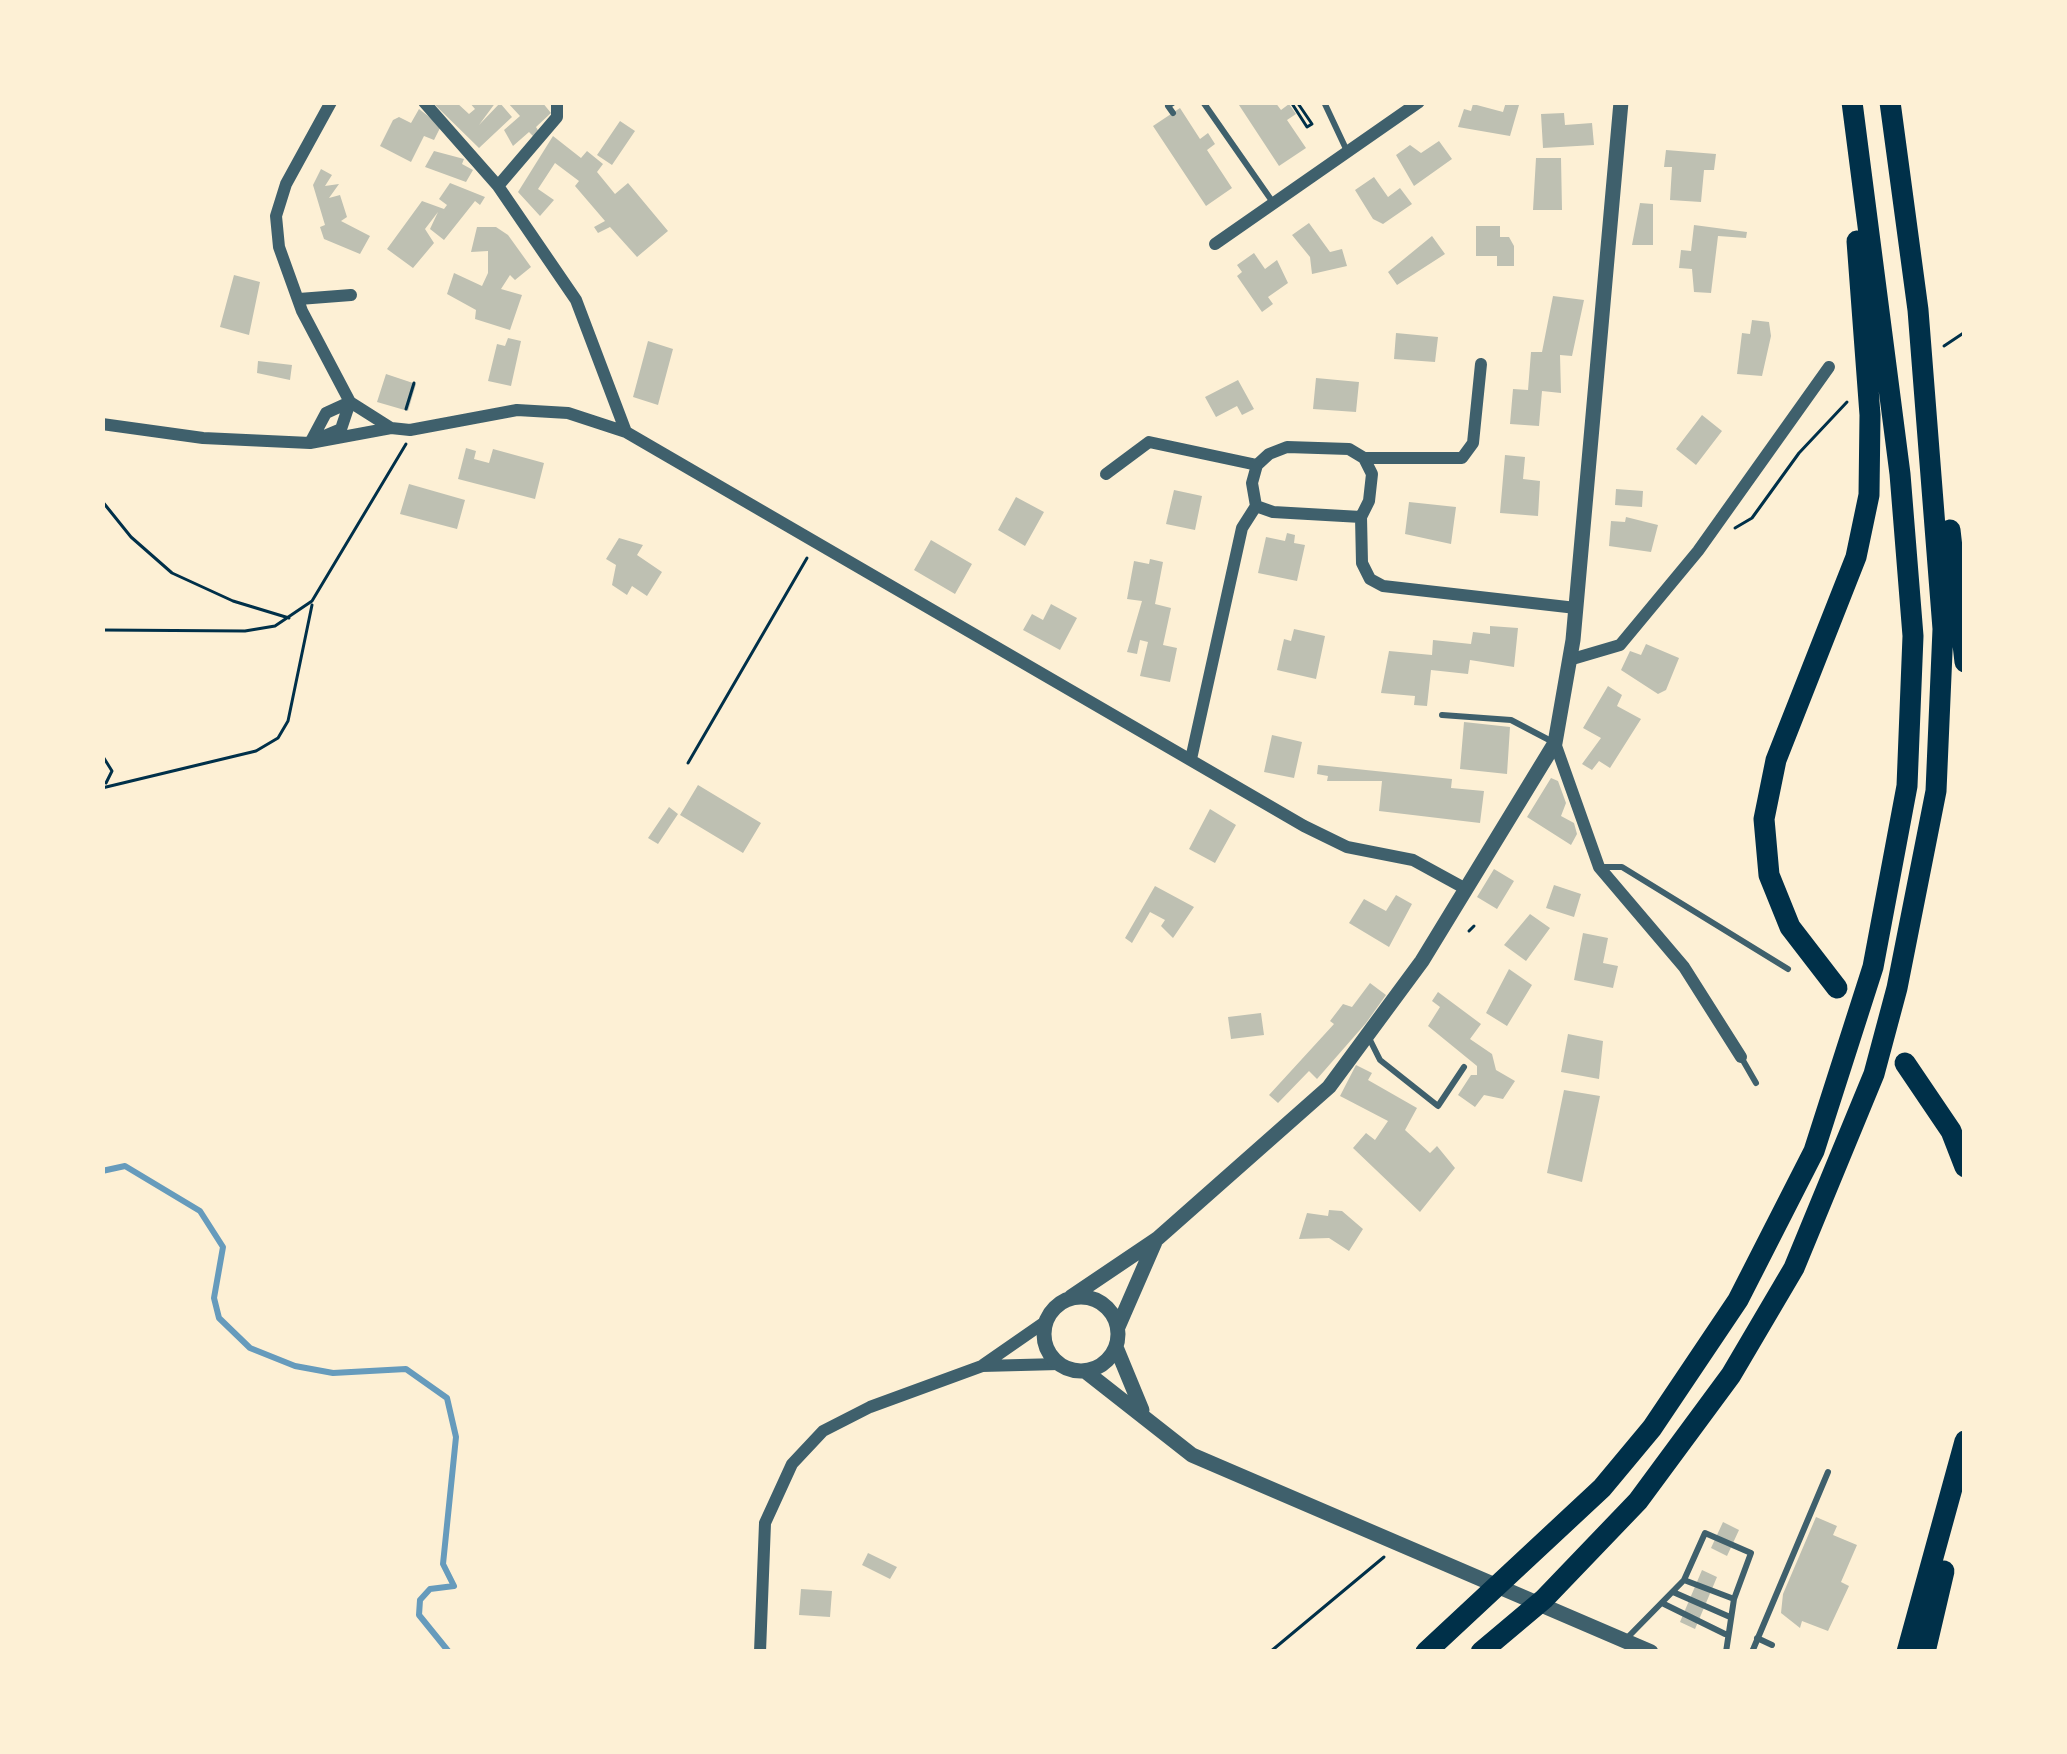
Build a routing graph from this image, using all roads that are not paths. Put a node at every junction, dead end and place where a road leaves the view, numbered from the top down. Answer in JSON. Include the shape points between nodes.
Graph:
{"nodes":[{"id":1,"x":331,"y":102,"type":"edge"},
{"id":2,"x":424,"y":102,"type":"edge"},
{"id":3,"x":557,"y":102,"type":"edge"},
{"id":4,"x":1203,"y":102,"type":"edge"},
{"id":5,"x":1324,"y":102,"type":"edge"},
{"id":6,"x":1420,"y":102,"type":"edge"},
{"id":7,"x":1621,"y":102,"type":"edge"},
{"id":8,"x":1890,"y":102,"type":"edge"},
{"id":9,"x":1852,"y":105,"type":"edge"},
{"id":10,"x":1347,"y":151,"type":"junction"},
{"id":11,"x":498,"y":186,"type":"junction"},
{"id":12,"x":1274,"y":204,"type":"junction"},
{"id":13,"x":1215,"y":244,"type":"dead end"},
{"id":14,"x":351,"y":295,"type":"dead end"},
{"id":15,"x":298,"y":299,"type":"junction"},
{"id":16,"x":1918,"y":310,"type":"junction"},
{"id":17,"x":1480,"y":364,"type":"dead end"},
{"id":18,"x":1829,"y":367,"type":"dead end"},
{"id":19,"x":350,"y":402,"type":"junction"},
{"id":20,"x":102,"y":424,"type":"edge"},
{"id":21,"x":392,"y":428,"type":"junction"},
{"id":22,"x":626,"y":432,"type":"junction"},
{"id":23,"x":310,"y":442,"type":"junction"},
{"id":24,"x":1364,"y":458,"type":"junction"},
{"id":25,"x":1257,"y":465,"type":"junction"},
{"id":26,"x":1106,"y":474,"type":"dead end"},
{"id":27,"x":1256,"y":506,"type":"junction"},
{"id":28,"x":1361,"y":518,"type":"junction"},
{"id":29,"x":1576,"y":608,"type":"junction"},
{"id":30,"x":1569,"y":660,"type":"junction"},
{"id":31,"x":1965,"y":662,"type":"edge"},
{"id":32,"x":1442,"y":715,"type":"dead end"},
{"id":33,"x":1555,"y":743,"type":"junction"},
{"id":34,"x":1191,"y":759,"type":"junction"},
{"id":35,"x":1599,"y":867,"type":"junction"},
{"id":36,"x":1466,"y":889,"type":"junction"},
{"id":37,"x":1788,"y":969,"type":"dead end"},
{"id":38,"x":1837,"y":988,"type":"dead end"},
{"id":39,"x":1368,"y":1037,"type":"junction"},
{"id":40,"x":1741,"y":1057,"type":"joint"},
{"id":41,"x":1905,"y":1063,"type":"dead end"},
{"id":42,"x":1464,"y":1067,"type":"dead end"},
{"id":43,"x":1756,"y":1083,"type":"dead end"},
{"id":44,"x":1965,"y":1166,"type":"edge"},
{"id":45,"x":1156,"y":1239,"type":"junction"},
{"id":46,"x":1071,"y":1298,"type":"junction"},
{"id":47,"x":1045,"y":1322,"type":"junction"},
{"id":48,"x":1118,"y":1327,"type":"junction"},
{"id":49,"x":1116,"y":1347,"type":"junction"},
{"id":50,"x":1058,"y":1364,"type":"junction"},
{"id":51,"x":982,"y":1366,"type":"junction"},
{"id":52,"x":1085,"y":1371,"type":"junction"},
{"id":53,"x":1143,"y":1413,"type":"junction"},
{"id":54,"x":1965,"y":1441,"type":"edge"},
{"id":55,"x":1828,"y":1472,"type":"dead end"},
{"id":56,"x":1965,"y":1492,"type":"edge"},
{"id":57,"x":1684,"y":1580,"type":"junction"},
{"id":58,"x":1672,"y":1591,"type":"junction"},
{"id":59,"x":1734,"y":1599,"type":"junction"},
{"id":60,"x":1662,"y":1603,"type":"junction"},
{"id":61,"x":1730,"y":1617,"type":"junction"},
{"id":62,"x":1725,"y":1634,"type":"junction"},
{"id":63,"x":1757,"y":1638,"type":"junction"},
{"id":64,"x":1626,"y":1639,"type":"junction"},
{"id":65,"x":1772,"y":1645,"type":"dead end"},
{"id":66,"x":760,"y":1652,"type":"edge"},
{"id":67,"x":1426,"y":1652,"type":"edge"},
{"id":68,"x":1481,"y":1652,"type":"edge"},
{"id":69,"x":1651,"y":1652,"type":"edge"},
{"id":70,"x":1726,"y":1652,"type":"edge"},
{"id":71,"x":1752,"y":1652,"type":"edge"},
{"id":72,"x":1907,"y":1652,"type":"edge"},
{"id":73,"x":1924,"y":1652,"type":"edge"}],
"edges":[{"from":1,"to":15,"type":"street","via":[[276,217]]},
{"from":2,"to":11,"type":"street"},
{"from":3,"to":11,"type":"street","via":[[557,117]]},
{"from":4,"to":12,"type":"lane"},
{"from":5,"to":10,"type":"lane"},
{"from":6,"to":10,"type":"street"},
{"from":7,"to":29,"type":"street"},
{"from":8,"to":16,"type":"highway"},
{"from":9,"to":38,"type":"highway","via":[[1869,496],[1856,557],[1776,760],[1764,819],[1769,875],[1790,927]]},
{"from":9,"to":67,"type":"highway","via":[[1913,636],[1907,786],[1874,967],[1814,1151],[1772,1239],[1652,1428],[1602,1488]]},
{"from":10,"to":12,"type":"street"},
{"from":11,"to":22,"type":"street","via":[[576,300]]},
{"from":12,"to":13,"type":"street"},
{"from":14,"to":15,"type":"street"},
{"from":15,"to":19,"type":"street"},
{"from":16,"to":31,"type":"highway"},
{"from":16,"to":68,"type":"highway","via":[[1942,629],[1936,790],[1874,1074],[1793,1268],[1731,1376],[1638,1501]]},
{"from":17,"to":24,"type":"street","via":[[1473,443],[1462,458]]},
{"from":18,"to":30,"type":"street","via":[[1620,645]]},
{"from":19,"to":21,"type":"street"},
{"from":19,"to":23,"type":"street","via":[[326,412]]},
{"from":19,"to":23,"type":"street","via":[[341,429]]},
{"from":20,"to":23,"type":"street"},
{"from":21,"to":22,"type":"street","via":[[517,410],[568,413]]},
{"from":21,"to":23,"type":"street"},
{"from":22,"to":34,"type":"street"},
{"from":24,"to":25,"type":"street","via":[[1349,449],[1287,446]]},
{"from":24,"to":28,"type":"street","via":[[1372,474]]},
{"from":25,"to":26,"type":"street","via":[[1149,442]]},
{"from":25,"to":27,"type":"street"},
{"from":27,"to":28,"type":"street"},
{"from":27,"to":34,"type":"street","via":[[1242,528]]},
{"from":28,"to":29,"type":"street","via":[[1362,563],[1383,586]]},
{"from":29,"to":30,"type":"street"},
{"from":30,"to":33,"type":"street"},
{"from":32,"to":33,"type":"lane","via":[[1511,720]]},
{"from":33,"to":35,"type":"street"},
{"from":33,"to":36,"type":"street"},
{"from":34,"to":36,"type":"street","via":[[1347,847],[1413,860]]},
{"from":35,"to":37,"type":"lane","via":[[1622,867]]},
{"from":35,"to":40,"type":"street","via":[[1684,967]]},
{"from":36,"to":39,"type":"street"},
{"from":39,"to":42,"type":"lane","via":[[1380,1060],[1438,1106]]},
{"from":39,"to":45,"type":"street","via":[[1288,1126]]},
{"from":40,"to":43,"type":"lane"},
{"from":41,"to":44,"type":"highway"},
{"from":45,"to":46,"type":"street"},
{"from":45,"to":48,"type":"street"},
{"from":46,"to":47,"type":"street"},
{"from":46,"to":48,"type":"street","via":[[1106,1306]]},
{"from":47,"to":50,"type":"street","via":[[1045,1345]]},
{"from":47,"to":51,"type":"street"},
{"from":48,"to":49,"type":"street"},
{"from":49,"to":52,"type":"street"},
{"from":49,"to":53,"type":"street"},
{"from":50,"to":51,"type":"street"},
{"from":50,"to":52,"type":"street"},
{"from":51,"to":66,"type":"street","via":[[823,1431],[792,1464],[763,1538]]},
{"from":52,"to":53,"type":"street"},
{"from":53,"to":64,"type":"street","via":[[1192,1455]]},
{"from":54,"to":72,"type":"highway"},
{"from":55,"to":63,"type":"lane"},
{"from":56,"to":73,"type":"highway"},
{"from":57,"to":58,"type":"lane"},
{"from":57,"to":59,"type":"lane"},
{"from":57,"to":59,"type":"lane","via":[[1705,1533],[1751,1553]]},
{"from":58,"to":60,"type":"lane"},
{"from":58,"to":61,"type":"lane"},
{"from":59,"to":61,"type":"lane"},
{"from":60,"to":62,"type":"lane"},
{"from":60,"to":64,"type":"lane"},
{"from":61,"to":62,"type":"lane"},
{"from":62,"to":70,"type":"lane"},
{"from":63,"to":65,"type":"lane"},
{"from":63,"to":71,"type":"lane"},
{"from":64,"to":69,"type":"street"}]}
